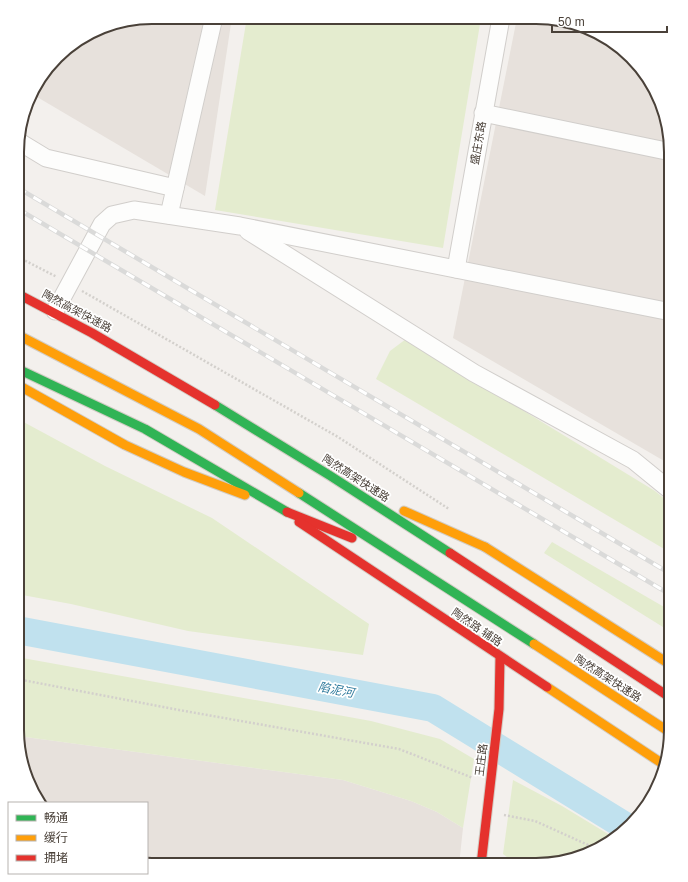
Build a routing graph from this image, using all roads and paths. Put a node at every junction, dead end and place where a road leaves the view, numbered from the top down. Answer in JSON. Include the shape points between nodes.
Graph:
{"nodes":[{"id":1,"x":212,"y":24,"type":"edge"},
{"id":2,"x":500,"y":24,"type":"edge"},
{"id":3,"x":483,"y":113,"type":"junction"},
{"id":4,"x":24,"y":145,"type":"edge"},
{"id":5,"x":664,"y":151,"type":"edge"},
{"id":6,"x":176,"y":188,"type":"junction"},
{"id":7,"x":169,"y":215,"type":"junction"},
{"id":8,"x":240,"y":226,"type":"junction"},
{"id":9,"x":24,"y":260,"type":"edge"},
{"id":10,"x":456,"y":269,"type":"junction"},
{"id":11,"x":69,"y":284,"type":"junction"},
{"id":12,"x":24,"y":288,"type":"edge"},
{"id":13,"x":24,"y":297,"type":"edge"},
{"id":14,"x":55,"y":311,"type":"junction"},
{"id":15,"x":664,"y":311,"type":"edge"},
{"id":16,"x":24,"y":338,"type":"edge"},
{"id":17,"x":24,"y":372,"type":"edge"},
{"id":18,"x":24,"y":388,"type":"edge"},
{"id":19,"x":199,"y":429,"type":"junction"},
{"id":20,"x":231,"y":461,"type":"dead end"},
{"id":21,"x":247,"y":477,"type":"dead end"},
{"id":22,"x":343,"y":484,"type":"junction"},
{"id":23,"x":664,"y":485,"type":"edge"},
{"id":24,"x":279,"y":508,"type":"junction"},
{"id":25,"x":454,"y":513,"type":"dead end"},
{"id":26,"x":401,"y":558,"type":"junction"},
{"id":27,"x":500,"y":657,"type":"junction"},
{"id":28,"x":664,"y":661,"type":"edge"},
{"id":29,"x":24,"y":680,"type":"edge"},
{"id":30,"x":664,"y":693,"type":"edge"},
{"id":31,"x":664,"y":729,"type":"edge"},
{"id":32,"x":660,"y":762,"type":"edge"},
{"id":33,"x":490,"y":784,"type":"junction"},
{"id":34,"x":487,"y":811,"type":"junction"},
{"id":35,"x":590,"y":846,"type":"edge"},
{"id":36,"x":481,"y":858,"type":"edge"}],
"edges":[{"from":1,"to":6,"type":"street"},
{"from":2,"to":3,"type":"street","name":"盛庄东路"},
{"from":3,"to":5,"type":"street"},
{"from":3,"to":10,"type":"street","name":"盛庄东路"},
{"from":4,"to":6,"type":"street","via":[[46,158]]},
{"from":6,"to":7,"type":"street"},
{"from":7,"to":8,"type":"street"},
{"from":7,"to":11,"type":"street","via":[[134,210],[112,215],[102,224]]},
{"from":8,"to":10,"type":"street"},
{"from":8,"to":23,"type":"street","via":[[474,373],[633,460]]},
{"from":9,"to":11,"type":"path"},
{"from":10,"to":15,"type":"street"},
{"from":11,"to":14,"type":"street"},
{"from":11,"to":25,"type":"path","via":[[338,437]]},
{"from":12,"to":14,"type":"main road"},
{"from":13,"to":14,"type":"main road","name":"陶然高架快速路"},
{"from":14,"to":22,"type":"main road","name":"陶然高架快速路"},
{"from":16,"to":19,"type":"main road","name":"陶然高架快速路"},
{"from":17,"to":24,"type":"main road","via":[[145,429]]},
{"from":18,"to":24,"type":"main road","via":[[125,445],[184,472]]},
{"from":19,"to":20,"type":"main road"},
{"from":19,"to":26,"type":"main road","name":"陶然高架快速路"},
{"from":21,"to":24,"type":"main road"},
{"from":22,"to":28,"type":"main road","via":[[484,547]]},
{"from":22,"to":30,"type":"main road","name":"陶然高架快速路"},
{"from":24,"to":26,"type":"main road"},
{"from":24,"to":27,"type":"main road","name":"陶然路 辅路"},
{"from":26,"to":31,"type":"main road","name":"陶然高架快速路"},
{"from":27,"to":32,"type":"main road","name":"陶然路 辅路"},
{"from":27,"to":33,"type":"main road","name":"王庄路","via":[[499,709]]},
{"from":29,"to":33,"type":"path","via":[[399,749]]},
{"from":33,"to":34,"type":"main road","name":"王庄路"},
{"from":34,"to":35,"type":"path","via":[[535,821]]},
{"from":34,"to":36,"type":"main road","name":"王庄路"}]}
